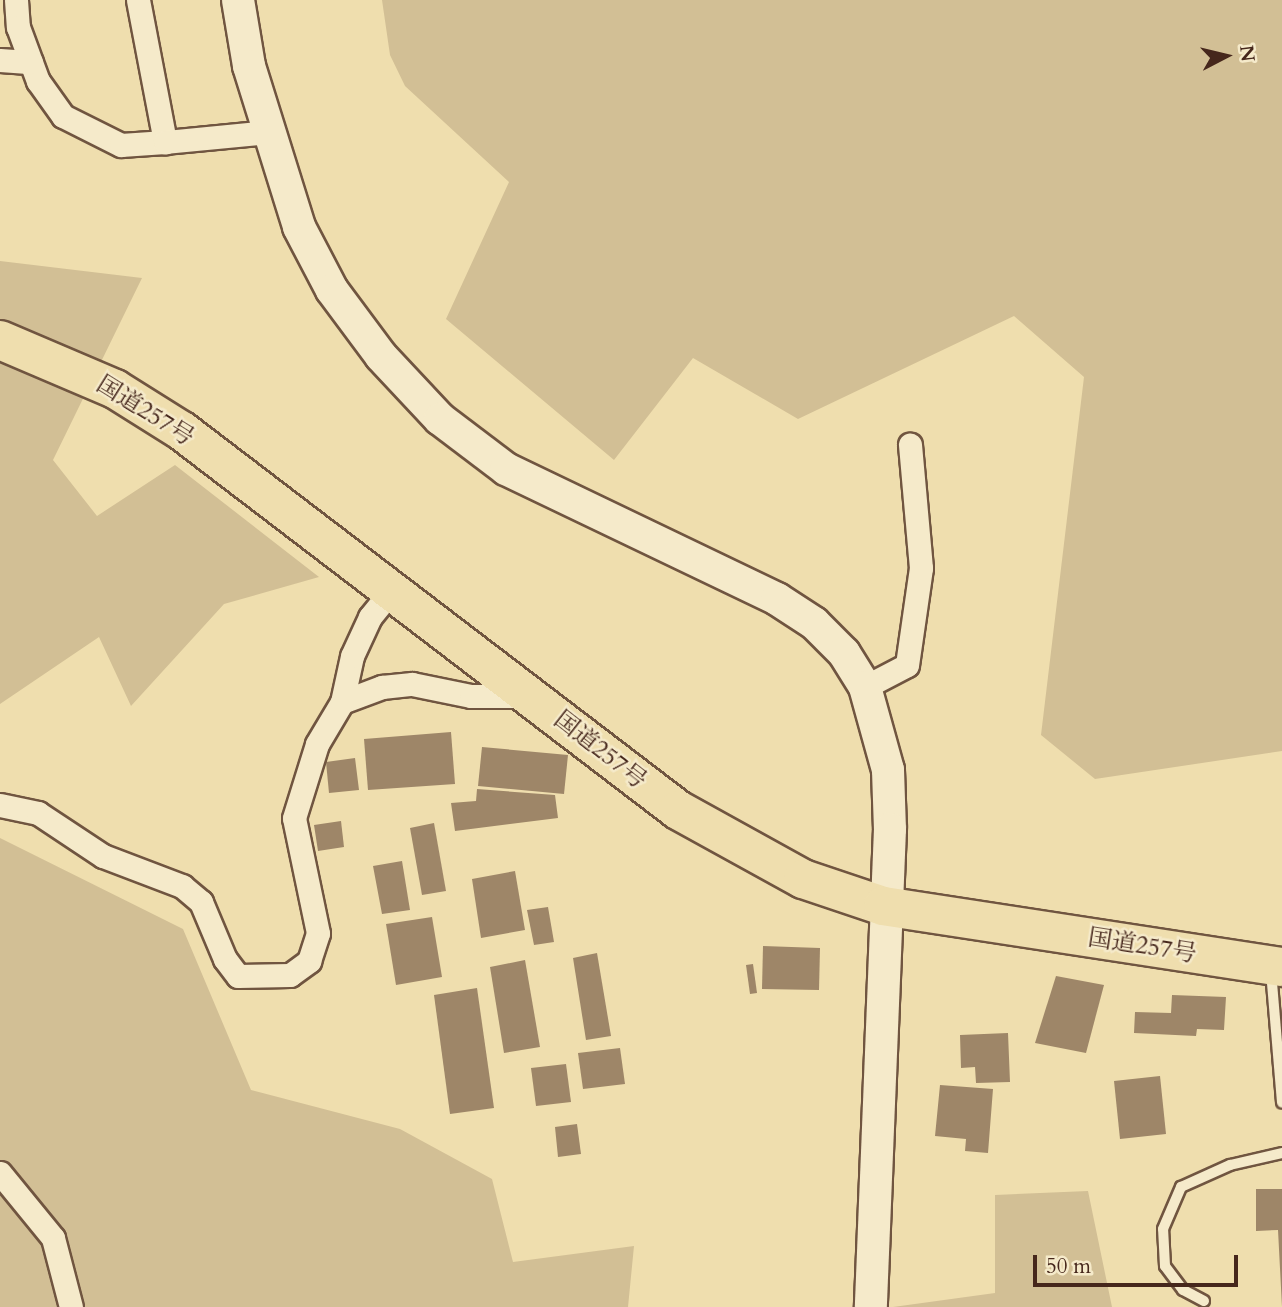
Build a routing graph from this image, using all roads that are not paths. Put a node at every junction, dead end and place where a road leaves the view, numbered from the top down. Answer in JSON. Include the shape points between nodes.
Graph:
{"nodes":[{"id":1,"x":16,"y":0,"type":"edge"},
{"id":2,"x":138,"y":0,"type":"edge"},
{"id":3,"x":238,"y":0,"type":"edge"},
{"id":4,"x":0,"y":60,"type":"edge"},
{"id":5,"x":31,"y":62,"type":"junction"},
{"id":6,"x":268,"y":132,"type":"junction"},
{"id":7,"x":165,"y":142,"type":"junction"},
{"id":8,"x":0,"y":340,"type":"edge"},
{"id":9,"x":910,"y":444,"type":"dead end"},
{"id":10,"x":392,"y":590,"type":"junction"},
{"id":11,"x":865,"y":687,"type":"junction"},
{"id":12,"x":530,"y":696,"type":"junction"},
{"id":13,"x":342,"y":702,"type":"junction"},
{"id":14,"x":0,"y":805,"type":"edge"},
{"id":15,"x":883,"y":906,"type":"junction"},
{"id":16,"x":1276,"y":966,"type":"edge"},
{"id":17,"x":1282,"y":1103,"type":"edge"},
{"id":18,"x":1282,"y":1153,"type":"edge"},
{"id":19,"x":0,"y":1173,"type":"edge"},
{"id":20,"x":1204,"y":1301,"type":"dead end"},
{"id":21,"x":71,"y":1307,"type":"edge"},
{"id":22,"x":872,"y":1307,"type":"edge"}],
"edges":[{"from":1,"to":5,"type":"street","via":[[18,27]]},
{"from":2,"to":7,"type":"street"},
{"from":3,"to":6,"type":"street"},
{"from":4,"to":5,"type":"street"},
{"from":5,"to":7,"type":"street","via":[[63,116],[121,145]]},
{"from":6,"to":7,"type":"street"},
{"from":6,"to":11,"type":"street","via":[[299,227],[332,290],[381,356],[440,419],[506,469],[777,599],[844,653]]},
{"from":8,"to":10,"type":"highway","name":"国道257号","via":[[103,383],[182,431]]},
{"from":9,"to":11,"type":"street","via":[[920,568],[907,665]]},
{"from":10,"to":12,"type":"highway","name":"国道257号"},
{"from":10,"to":13,"type":"street","via":[[370,617],[352,656]]},
{"from":11,"to":15,"type":"street","via":[[888,770]]},
{"from":12,"to":13,"type":"street","via":[[471,696],[412,684],[382,687]]},
{"from":12,"to":15,"type":"highway","name":"国道257号","via":[[723,839],[803,879]]},
{"from":13,"to":14,"type":"street","via":[[317,744],[294,818],[318,933],[309,961],[290,975],[238,976],[225,960],[201,902],[182,886],[103,856],[37,813]]},
{"from":15,"to":16,"type":"highway","name":"国道257号"},
{"from":15,"to":22,"type":"street","via":[[885,1060]]},
{"from":16,"to":17,"type":"lane"},
{"from":18,"to":20,"type":"lane","via":[[1230,1165],[1181,1187],[1163,1228],[1166,1266],[1183,1290]]},
{"from":19,"to":21,"type":"street","via":[[53,1238]]}]}
